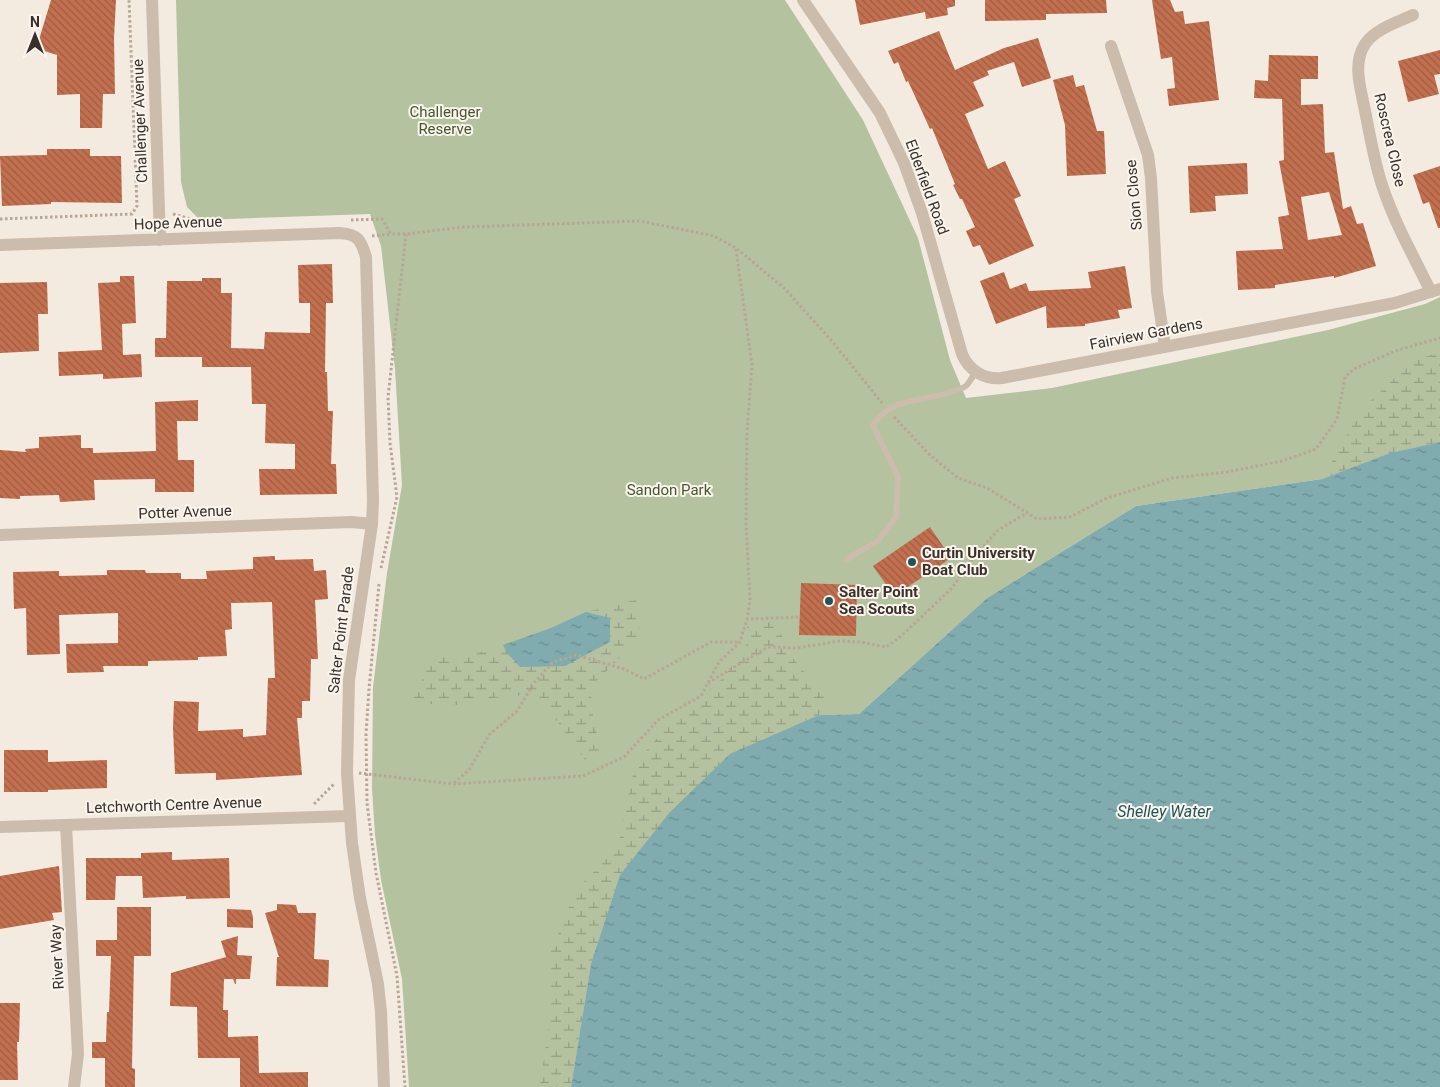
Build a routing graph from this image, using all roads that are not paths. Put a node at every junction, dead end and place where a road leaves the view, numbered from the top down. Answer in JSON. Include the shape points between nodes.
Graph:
{"nodes":[{"id":1,"x":152,"y":0,"type":"edge"},
{"id":2,"x":803,"y":0,"type":"edge"},
{"id":3,"x":1414,"y":15,"type":"dead end"},
{"id":4,"x":1111,"y":46,"type":"dead end"},
{"id":5,"x":357,"y":237,"type":"joint"},
{"id":6,"x":160,"y":240,"type":"junction"},
{"id":7,"x":0,"y":245,"type":"edge"},
{"id":8,"x":1436,"y":290,"type":"edge"},
{"id":9,"x":1165,"y":347,"type":"junction"},
{"id":10,"x":976,"y":372,"type":"junction"},
{"id":11,"x":372,"y":524,"type":"junction"},
{"id":12,"x":0,"y":535,"type":"edge"},
{"id":13,"x":847,"y":559,"type":"dead end"},
{"id":14,"x":349,"y":816,"type":"junction"},
{"id":15,"x":66,"y":825,"type":"junction"},
{"id":16,"x":0,"y":826,"type":"edge"},
{"id":17,"x":74,"y":1087,"type":"edge"},
{"id":18,"x":384,"y":1087,"type":"edge"}],
"edges":[{"from":1,"to":6,"type":"street","name":"Challenger Avenue"},
{"from":2,"to":10,"type":"street","name":"Elderfield Road","via":[[880,112],[904,162],[922,212],[962,354]]},
{"from":3,"to":8,"type":"street","name":"Roscrea Close","via":[[1383,29],[1366,43],[1359,59],[1358,76],[1382,185]]},
{"from":4,"to":9,"type":"street","name":"Sion Close","via":[[1148,155],[1157,292]]},
{"from":5,"to":6,"type":"street","name":"Hope Avenue","via":[[339,233]]},
{"from":5,"to":11,"type":"street","name":"Salter Point Parade","via":[[366,257]]},
{"from":6,"to":7,"type":"street","name":"Hope Avenue"},
{"from":8,"to":9,"type":"street","name":"Fairview Gardens","via":[[1395,303]]},
{"from":9,"to":10,"type":"street","name":"Fairview Gardens","via":[[1002,378],[993,379]]},
{"from":10,"to":13,"type":"lane","via":[[966,386],[900,404],[880,415],[873,425],[898,477],[896,517],[878,541]]},
{"from":11,"to":12,"type":"street","name":"Potter Avenue","via":[[352,522]]},
{"from":11,"to":14,"type":"street","name":"Salter Point Parade","via":[[349,680]]},
{"from":14,"to":15,"type":"street","name":"Letchworth Centre Avenue"},
{"from":14,"to":18,"type":"street","name":"Salter Point Parade","via":[[360,898],[378,984]]},
{"from":15,"to":16,"type":"street","name":"Letchworth Centre Avenue"},
{"from":15,"to":17,"type":"street","name":"River Way","via":[[78,1054]]}]}
